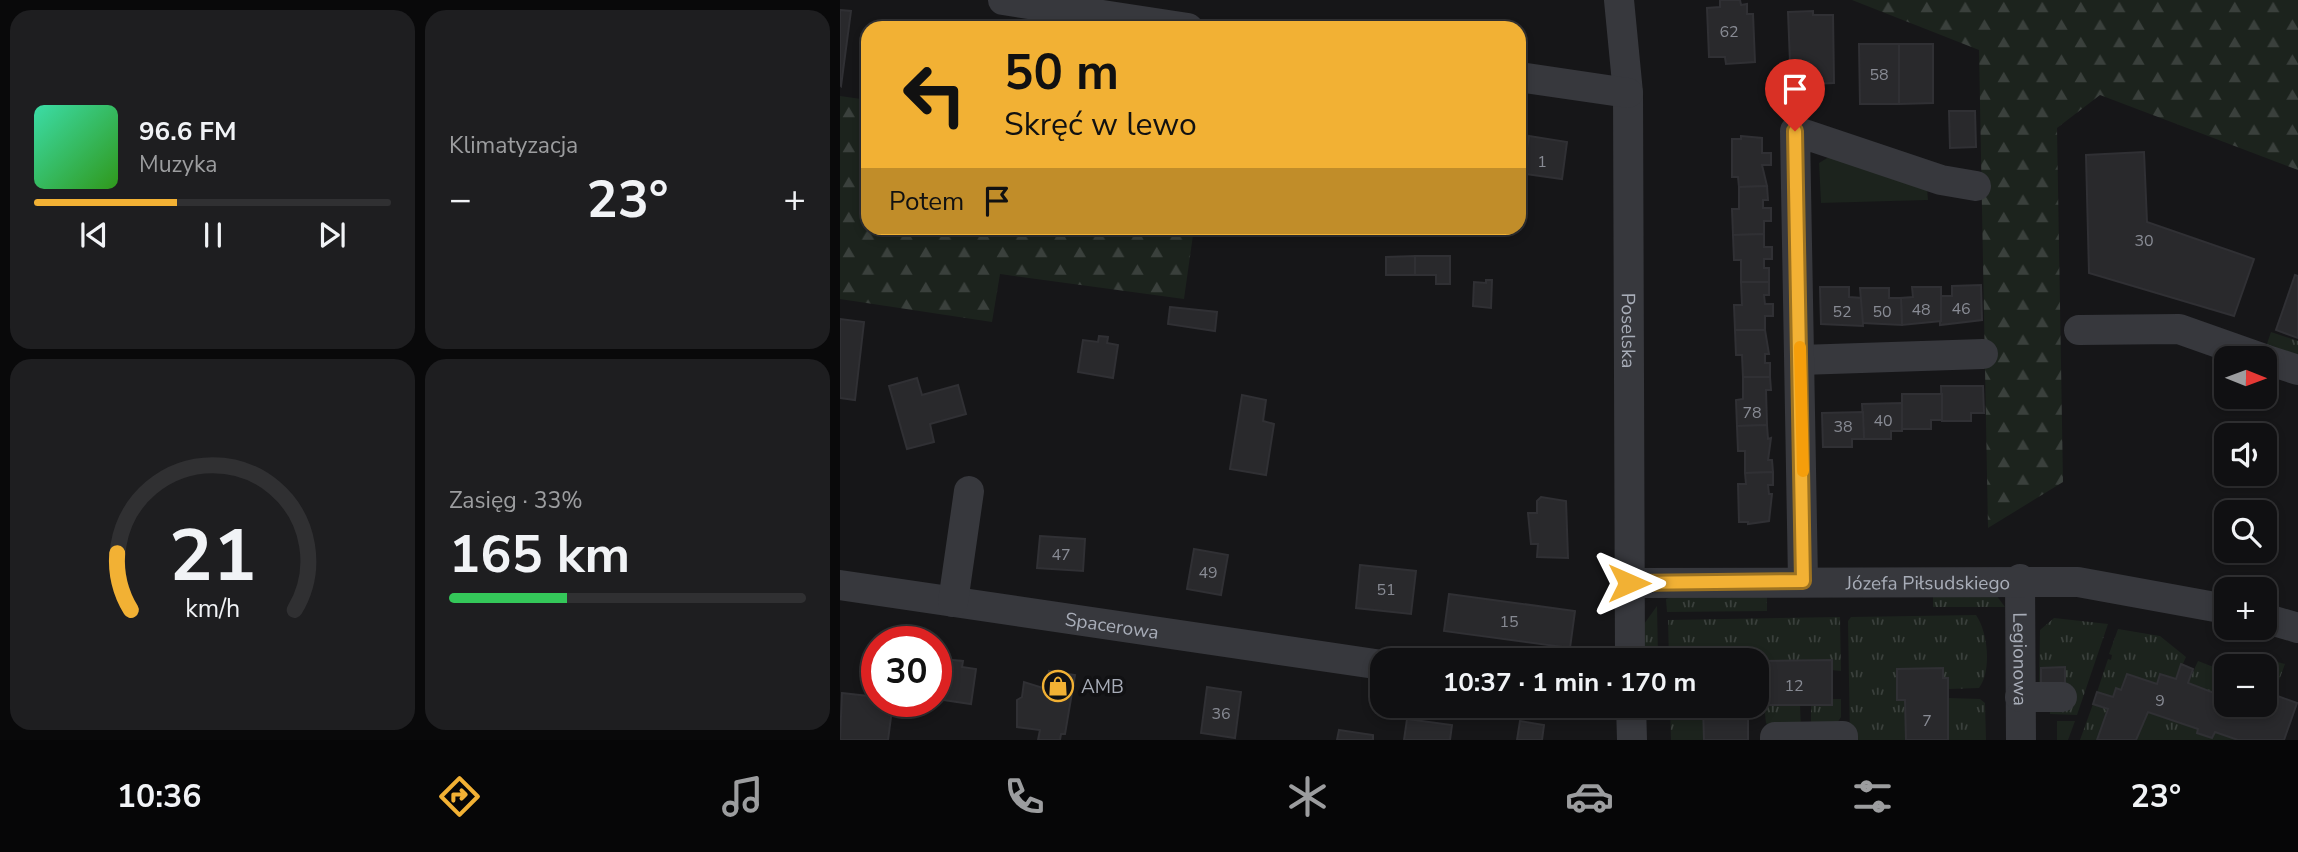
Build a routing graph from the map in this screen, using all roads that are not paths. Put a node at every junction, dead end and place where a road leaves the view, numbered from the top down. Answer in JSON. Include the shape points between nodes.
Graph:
{"nodes":[{"id":1,"x":1003,"y":0,"type":"edge"},
{"id":2,"x":1619,"y":0,"type":"edge"},
{"id":3,"x":1142,"y":21,"type":"edge"},
{"id":4,"x":1526,"y":78,"type":"edge"},
{"id":5,"x":1628,"y":93,"type":"junction"},
{"id":6,"x":1976,"y":186,"type":"dead end"},
{"id":7,"x":2079,"y":330,"type":"dead end"},
{"id":8,"x":2227,"y":346,"type":"edge"},
{"id":9,"x":1983,"y":354,"type":"dead end"},
{"id":10,"x":1800,"y":360,"type":"junction"},
{"id":11,"x":2277,"y":363,"type":"edge"},
{"id":12,"x":2298,"y":370,"type":"edge"},
{"id":13,"x":969,"y":491,"type":"dead end"},
{"id":14,"x":2020,"y":579,"type":"junction"},
{"id":15,"x":1803,"y":581,"type":"junction"},
{"id":16,"x":1629,"y":583,"type":"junction"},
{"id":17,"x":840,"y":585,"type":"edge"},
{"id":18,"x":953,"y":602,"type":"junction"},
{"id":19,"x":2214,"y":607,"type":"edge"},
{"id":20,"x":2277,"y":622,"type":"edge"},
{"id":21,"x":2298,"y":628,"type":"edge"},
{"id":22,"x":1630,"y":648,"type":"edge"},
{"id":23,"x":1370,"y":663,"type":"edge"},
{"id":24,"x":2020,"y":697,"type":"junction"},
{"id":25,"x":2062,"y":697,"type":"dead end"},
{"id":26,"x":1631,"y":718,"type":"edge"},
{"id":27,"x":1632,"y":740,"type":"edge"},
{"id":28,"x":1775,"y":740,"type":"edge"},
{"id":29,"x":1843,"y":740,"type":"edge"},
{"id":30,"x":2021,"y":740,"type":"edge"}],
"edges":[{"from":1,"to":3,"type":"street"},
{"from":2,"to":5,"type":"street","name":"Poselska"},
{"from":4,"to":5,"type":"street"},
{"from":5,"to":16,"type":"street","name":"Poselska"},
{"from":6,"to":10,"type":"street","via":[[1941,180],[1795,131]]},
{"from":7,"to":8,"type":"street","via":[[2179,329]]},
{"from":9,"to":10,"type":"street"},
{"from":10,"to":15,"type":"street"},
{"from":11,"to":12,"type":"street"},
{"from":13,"to":18,"type":"street"},
{"from":14,"to":15,"type":"street","name":"Józefa Piłsudskiego"},
{"from":14,"to":19,"type":"street","name":"Józefa Piłsudskiego","via":[[2078,582]]},
{"from":14,"to":24,"type":"street","name":"Legionowa"},
{"from":15,"to":16,"type":"street","name":"Józefa Piłsudskiego"},
{"from":16,"to":22,"type":"street","name":"Poselska"},
{"from":17,"to":18,"type":"street","name":"Spacerowa"},
{"from":18,"to":23,"type":"street","name":"Spacerowa"},
{"from":20,"to":21,"type":"street"},
{"from":24,"to":25,"type":"street"},
{"from":24,"to":30,"type":"street","name":"Legionowa"},
{"from":26,"to":27,"type":"street"},
{"from":28,"to":29,"type":"street","via":[[1843,736]]}]}
